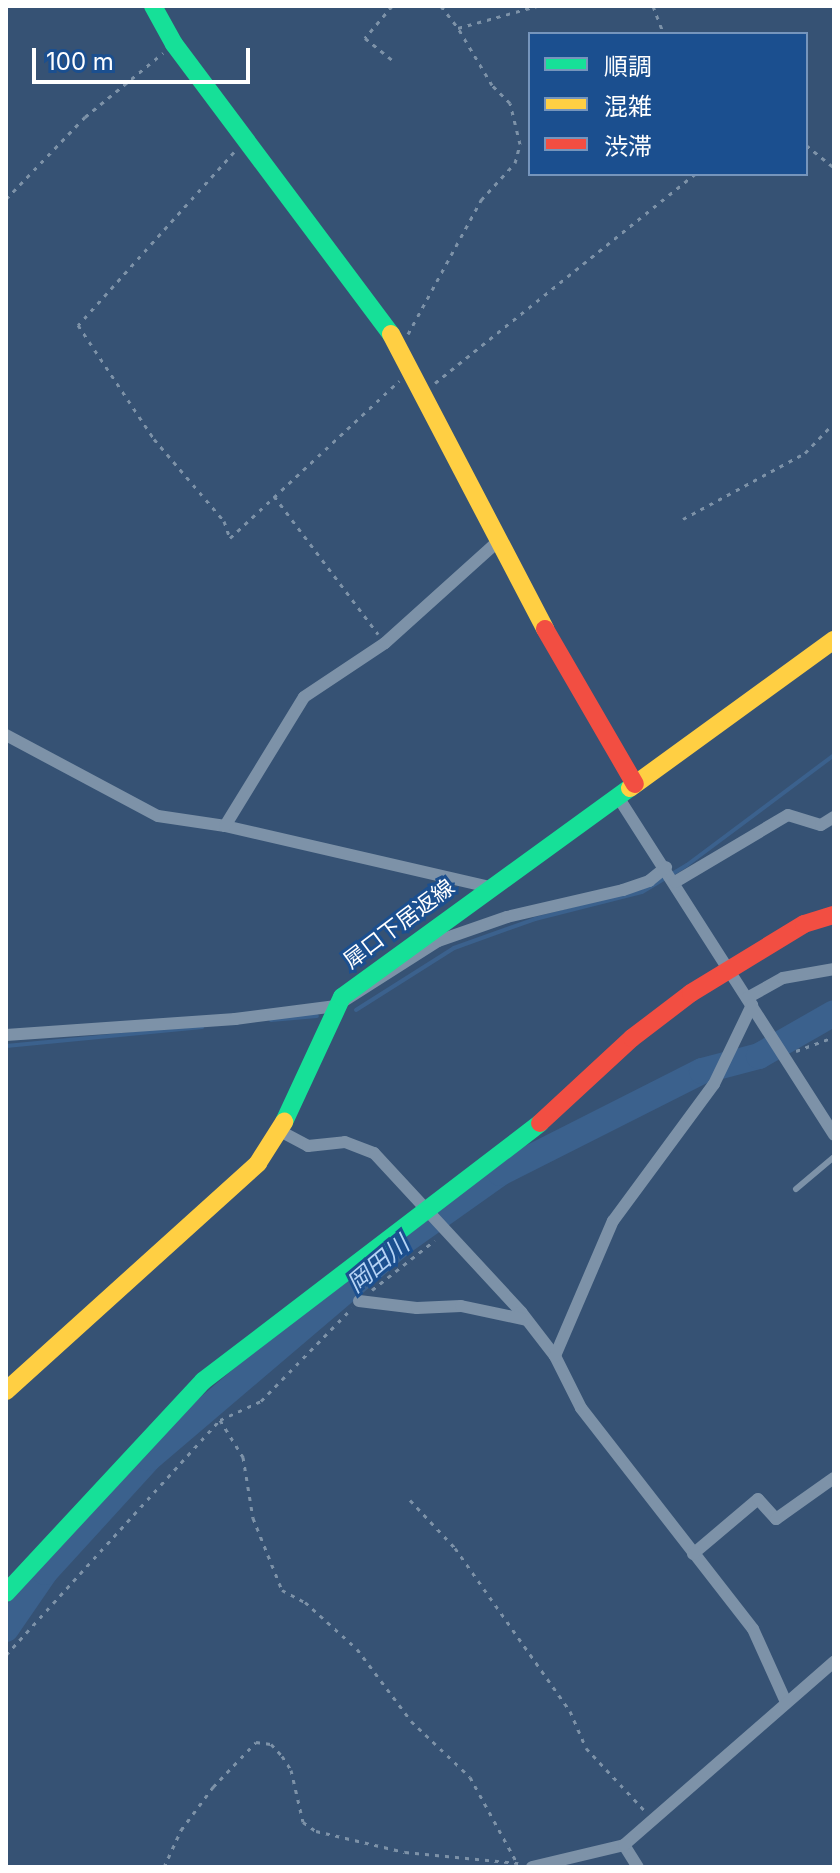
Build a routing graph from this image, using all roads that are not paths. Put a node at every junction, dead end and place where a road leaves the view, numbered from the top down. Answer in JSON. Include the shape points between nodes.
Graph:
{"nodes":[{"id":1,"x":153,"y":6,"type":"edge"},
{"id":2,"x":497,"y":542,"type":"junction"},
{"id":3,"x":834,"y":640,"type":"edge"},
{"id":4,"x":6,"y":735,"type":"edge"},
{"id":5,"x":635,"y":784,"type":"junction"},
{"id":6,"x":618,"y":797,"type":"junction"},
{"id":7,"x":834,"y":817,"type":"edge"},
{"id":8,"x":225,"y":826,"type":"junction"},
{"id":9,"x":666,"y":867,"type":"junction"},
{"id":10,"x":675,"y":882,"type":"junction"},
{"id":11,"x":490,"y":887,"type":"junction"},
{"id":12,"x":834,"y":915,"type":"edge"},
{"id":13,"x":726,"y":968,"type":"junction"},
{"id":14,"x":834,"y":969,"type":"edge"},
{"id":15,"x":749,"y":1002,"type":"junction"},
{"id":16,"x":336,"y":1006,"type":"junction"},
{"id":17,"x":6,"y":1035,"type":"edge"},
{"id":18,"x":280,"y":1131,"type":"junction"},
{"id":19,"x":834,"y":1135,"type":"edge"},
{"id":20,"x":834,"y":1157,"type":"edge"},
{"id":21,"x":796,"y":1189,"type":"dead end"},
{"id":22,"x":426,"y":1212,"type":"junction"},
{"id":23,"x":359,"y":1301,"type":"road end"},
{"id":24,"x":527,"y":1320,"type":"junction"},
{"id":25,"x":555,"y":1356,"type":"junction"},
{"id":26,"x":6,"y":1391,"type":"edge"},
{"id":27,"x":834,"y":1478,"type":"edge"},
{"id":28,"x":693,"y":1554,"type":"junction"},
{"id":29,"x":6,"y":1593,"type":"edge"},
{"id":30,"x":834,"y":1662,"type":"edge"},
{"id":31,"x":786,"y":1702,"type":"junction"},
{"id":32,"x":624,"y":1845,"type":"junction"},
{"id":33,"x":532,"y":1867,"type":"edge"},
{"id":34,"x":638,"y":1867,"type":"edge"}],
"edges":[{"from":1,"to":2,"type":"street","via":[[174,44],[381,315]]},
{"from":2,"to":5,"type":"street","via":[[589,712]]},
{"from":2,"to":8,"type":"street","via":[[385,643],[304,697]]},
{"from":3,"to":5,"type":"street","name":"犀口下居返線"},
{"from":4,"to":8,"type":"street","via":[[158,816]]},
{"from":5,"to":6,"type":"street","name":"犀口下居返線"},
{"from":6,"to":9,"type":"street"},
{"from":6,"to":11,"type":"street","name":"犀口下居返線"},
{"from":7,"to":10,"type":"street","via":[[821,825],[788,815]]},
{"from":8,"to":11,"type":"street"},
{"from":9,"to":10,"type":"street"},
{"from":9,"to":16,"type":"street","via":[[649,881],[623,890],[507,917],[438,941]]},
{"from":10,"to":13,"type":"street"},
{"from":11,"to":16,"type":"street","name":"犀口下居返線","via":[[391,957]]},
{"from":12,"to":13,"type":"street","via":[[804,924]]},
{"from":13,"to":15,"type":"street"},
{"from":13,"to":22,"type":"street","via":[[632,1038],[551,1115],[466,1175]]},
{"from":14,"to":15,"type":"street","via":[[783,978]]},
{"from":15,"to":19,"type":"street"},
{"from":15,"to":25,"type":"street","via":[[714,1084],[613,1221]]},
{"from":16,"to":17,"type":"street","via":[[235,1019]]},
{"from":16,"to":18,"type":"street","name":"犀口下居返線"},
{"from":18,"to":22,"type":"street","via":[[308,1146],[345,1142],[374,1153]]},
{"from":18,"to":26,"type":"street","name":"犀口下居返線","via":[[258,1163]]},
{"from":20,"to":21,"type":"lane"},
{"from":22,"to":24,"type":"street"},
{"from":22,"to":29,"type":"street","via":[[203,1381]]},
{"from":23,"to":24,"type":"street","via":[[417,1308],[461,1306]]},
{"from":24,"to":25,"type":"street"},
{"from":25,"to":28,"type":"street","via":[[581,1408]]},
{"from":27,"to":28,"type":"street","via":[[776,1519],[758,1499]]},
{"from":28,"to":31,"type":"street","via":[[753,1629]]},
{"from":30,"to":31,"type":"street"},
{"from":31,"to":32,"type":"street"},
{"from":32,"to":33,"type":"street"},
{"from":32,"to":34,"type":"street"}]}
